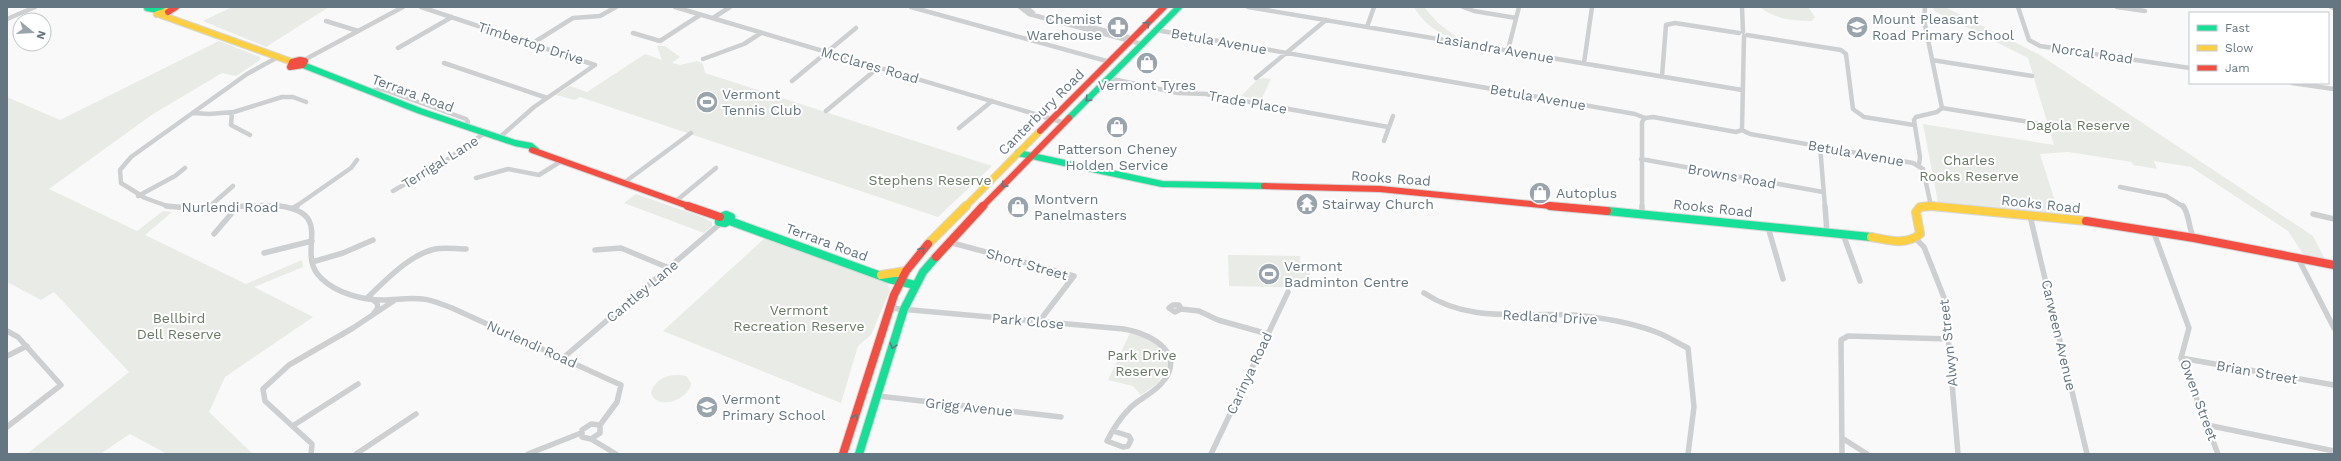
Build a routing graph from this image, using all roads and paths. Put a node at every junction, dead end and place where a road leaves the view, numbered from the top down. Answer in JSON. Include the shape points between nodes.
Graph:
{"nodes":[{"id":1,"x":35,"y":7,"type":"edge"},
{"id":2,"x":147,"y":7,"type":"edge"},
{"id":3,"x":403,"y":7,"type":"edge"},
{"id":4,"x":421,"y":7,"type":"edge"},
{"id":5,"x":616,"y":7,"type":"edge"},
{"id":6,"x":675,"y":7,"type":"edge"},
{"id":7,"x":730,"y":7,"type":"edge"},
{"id":8,"x":911,"y":7,"type":"edge"},
{"id":9,"x":1020,"y":7,"type":"edge"},
{"id":10,"x":1026,"y":7,"type":"edge"},
{"id":11,"x":1178,"y":7,"type":"edge"},
{"id":12,"x":1248,"y":7,"type":"edge"},
{"id":13,"x":1287,"y":7,"type":"edge"},
{"id":14,"x":1374,"y":7,"type":"edge"},
{"id":15,"x":1463,"y":7,"type":"edge"},
{"id":16,"x":1519,"y":7,"type":"edge"},
{"id":17,"x":1592,"y":7,"type":"edge"},
{"id":18,"x":1742,"y":7,"type":"edge"},
{"id":19,"x":1925,"y":7,"type":"edge"},
{"id":20,"x":2018,"y":7,"type":"edge"},
{"id":21,"x":2117,"y":7,"type":"edge"},
{"id":22,"x":2331,"y":7,"type":"edge"},
{"id":23,"x":2334,"y":8,"type":"edge"},
{"id":24,"x":1162,"y":9,"type":"edge"},
{"id":25,"x":166,"y":11,"type":"edge"},
{"id":26,"x":2145,"y":11,"type":"dead end"},
{"id":27,"x":1172,"y":13,"type":"junction"},
{"id":28,"x":1282,"y":13,"type":"junction"},
{"id":29,"x":700,"y":15,"type":"junction"},
{"id":30,"x":452,"y":18,"type":"junction"},
{"id":31,"x":713,"y":18,"type":"junction"},
{"id":32,"x":1516,"y":18,"type":"junction"},
{"id":33,"x":7,"y":19,"type":"edge"},
{"id":34,"x":1326,"y":20,"type":"junction"},
{"id":35,"x":326,"y":21,"type":"dead end"},
{"id":36,"x":1367,"y":27,"type":"junction"},
{"id":37,"x":856,"y":28,"type":"dead end"},
{"id":38,"x":1156,"y":30,"type":"junction"},
{"id":39,"x":358,"y":31,"type":"junction"},
{"id":40,"x":633,"y":33,"type":"dead end"},
{"id":41,"x":761,"y":33,"type":"junction"},
{"id":42,"x":1743,"y":34,"type":"junction"},
{"id":43,"x":1131,"y":40,"type":"junction"},
{"id":44,"x":533,"y":43,"type":"junction"},
{"id":45,"x":1143,"y":43,"type":"junction"},
{"id":46,"x":398,"y":48,"type":"dead end"},
{"id":47,"x":1508,"y":50,"type":"junction"},
{"id":48,"x":826,"y":52,"type":"junction"},
{"id":49,"x":1286,"y":53,"type":"junction"},
{"id":50,"x":278,"y":56,"type":"junction"},
{"id":51,"x":704,"y":59,"type":"dead end"},
{"id":52,"x":1932,"y":60,"type":"junction"},
{"id":53,"x":1110,"y":62,"type":"junction"},
{"id":54,"x":303,"y":63,"type":"junction"},
{"id":55,"x":444,"y":63,"type":"dead end"},
{"id":56,"x":1584,"y":63,"type":"junction"},
{"id":57,"x":879,"y":67,"type":"junction"},
{"id":58,"x":2189,"y":68,"type":"edge"},
{"id":59,"x":1662,"y":76,"type":"junction"},
{"id":60,"x":2032,"y":76,"type":"dead end"},
{"id":61,"x":1108,"y":78,"type":"junction"},
{"id":62,"x":1256,"y":78,"type":"dead end"},
{"id":63,"x":792,"y":81,"type":"dead end"},
{"id":64,"x":2299,"y":84,"type":"edge"},
{"id":65,"x":2334,"y":89,"type":"edge"},
{"id":66,"x":1742,"y":90,"type":"junction"},
{"id":67,"x":547,"y":98,"type":"junction"},
{"id":68,"x":992,"y":101,"type":"junction"},
{"id":69,"x":306,"y":102,"type":"dead end"},
{"id":70,"x":1942,"y":108,"type":"junction"},
{"id":71,"x":826,"y":111,"type":"dead end"},
{"id":72,"x":232,"y":112,"type":"junction"},
{"id":73,"x":193,"y":113,"type":"junction"},
{"id":74,"x":1393,"y":116,"type":"dead end"},
{"id":75,"x":1645,"y":118,"type":"junction"},
{"id":76,"x":1052,"y":119,"type":"junction"},
{"id":77,"x":1065,"y":123,"type":"junction"},
{"id":78,"x":2042,"y":124,"type":"dead end"},
{"id":79,"x":1914,"y":125,"type":"junction"},
{"id":80,"x":1388,"y":127,"type":"junction"},
{"id":81,"x":959,"y":128,"type":"dead end"},
{"id":82,"x":1742,"y":130,"type":"junction"},
{"id":83,"x":486,"y":132,"type":"junction"},
{"id":84,"x":691,"y":133,"type":"dead end"},
{"id":85,"x":250,"y":135,"type":"dead end"},
{"id":86,"x":500,"y":137,"type":"junction"},
{"id":87,"x":1384,"y":141,"type":"dead end"},
{"id":88,"x":1820,"y":146,"type":"junction"},
{"id":89,"x":1020,"y":152,"type":"junction"},
{"id":90,"x":1033,"y":155,"type":"junction"},
{"id":91,"x":1641,"y":159,"type":"junction"},
{"id":92,"x":357,"y":160,"type":"dead end"},
{"id":93,"x":563,"y":160,"type":"junction"},
{"id":94,"x":1919,"y":165,"type":"junction"},
{"id":95,"x":185,"y":168,"type":"dead end"},
{"id":96,"x":716,"y":168,"type":"dead end"},
{"id":97,"x":476,"y":178,"type":"dead end"},
{"id":98,"x":625,"y":182,"type":"junction"},
{"id":99,"x":233,"y":186,"type":"dead end"},
{"id":100,"x":2120,"y":187,"type":"dead end"},
{"id":101,"x":393,"y":191,"type":"dead end"},
{"id":102,"x":1823,"y":192,"type":"junction"},
{"id":103,"x":138,"y":196,"type":"junction"},
{"id":104,"x":676,"y":201,"type":"junction"},
{"id":105,"x":1931,"y":206,"type":"junction"},
{"id":106,"x":237,"y":207,"type":"junction"},
{"id":107,"x":292,"y":208,"type":"junction"},
{"id":108,"x":206,"y":209,"type":"junction"},
{"id":109,"x":1642,"y":214,"type":"junction"},
{"id":110,"x":2313,"y":214,"type":"dead end"},
{"id":111,"x":2030,"y":216,"type":"junction"},
{"id":112,"x":2334,"y":219,"type":"edge"},
{"id":113,"x":721,"y":220,"type":"junction"},
{"id":114,"x":1768,"y":227,"type":"junction"},
{"id":115,"x":1828,"y":233,"type":"junction"},
{"id":116,"x":2154,"y":233,"type":"junction"},
{"id":117,"x":214,"y":234,"type":"dead end"},
{"id":118,"x":1843,"y":234,"type":"junction"},
{"id":119,"x":2194,"y":238,"type":"junction"},
{"id":120,"x":1916,"y":239,"type":"junction"},
{"id":121,"x":373,"y":240,"type":"dead end"},
{"id":122,"x":312,"y":241,"type":"junction"},
{"id":123,"x":948,"y":242,"type":"junction"},
{"id":124,"x":466,"y":249,"type":"dead end"},
{"id":125,"x":595,"y":250,"type":"dead end"},
{"id":126,"x":264,"y":253,"type":"dead end"},
{"id":127,"x":2298,"y":258,"type":"junction"},
{"id":128,"x":312,"y":262,"type":"junction"},
{"id":129,"x":2334,"y":264,"type":"edge"},
{"id":130,"x":669,"y":268,"type":"junction"},
{"id":131,"x":906,"y":271,"type":"junction"},
{"id":132,"x":879,"y":275,"type":"junction"},
{"id":133,"x":1783,"y":278,"type":"dead end"},
{"id":134,"x":1860,"y":281,"type":"dead end"},
{"id":135,"x":900,"y":282,"type":"junction"},
{"id":136,"x":915,"y":285,"type":"junction"},
{"id":137,"x":1288,"y":292,"type":"dead end"},
{"id":138,"x":1424,"y":293,"type":"dead end"},
{"id":139,"x":370,"y":298,"type":"junction"},
{"id":140,"x":396,"y":299,"type":"junction"},
{"id":141,"x":889,"y":308,"type":"junction"},
{"id":142,"x":1182,"y":308,"type":"dead end"},
{"id":143,"x":904,"y":309,"type":"junction"},
{"id":144,"x":371,"y":317,"type":"junction"},
{"id":145,"x":1038,"y":323,"type":"junction"},
{"id":146,"x":2334,"y":328,"type":"edge"},
{"id":147,"x":7,"y":331,"type":"edge"},
{"id":148,"x":1268,"y":334,"type":"junction"},
{"id":149,"x":1949,"y":339,"type":"junction"},
{"id":150,"x":27,"y":346,"type":"junction"},
{"id":151,"x":7,"y":356,"type":"edge"},
{"id":152,"x":563,"y":358,"type":"junction"},
{"id":153,"x":2181,"y":358,"type":"junction"},
{"id":154,"x":358,"y":384,"type":"dead end"},
{"id":155,"x":2334,"y":385,"type":"edge"},
{"id":156,"x":878,"y":396,"type":"junction"},
{"id":157,"x":416,"y":414,"type":"dead end"},
{"id":158,"x":1061,"y":417,"type":"dead end"},
{"id":159,"x":600,"y":425,"type":"junction"},
{"id":160,"x":2207,"y":425,"type":"junction"},
{"id":161,"x":294,"y":426,"type":"junction"},
{"id":162,"x":7,"y":427,"type":"edge"},
{"id":163,"x":1113,"y":431,"type":"dead end"},
{"id":164,"x":581,"y":433,"type":"junction"},
{"id":165,"x":1842,"y":438,"type":"junction"},
{"id":166,"x":591,"y":439,"type":"junction"},
{"id":167,"x":2334,"y":451,"type":"edge"},
{"id":168,"x":311,"y":454,"type":"edge"},
{"id":169,"x":356,"y":454,"type":"edge"},
{"id":170,"x":528,"y":454,"type":"edge"},
{"id":171,"x":616,"y":454,"type":"edge"},
{"id":172,"x":843,"y":454,"type":"edge"},
{"id":173,"x":859,"y":454,"type":"edge"},
{"id":174,"x":1211,"y":454,"type":"edge"},
{"id":175,"x":1688,"y":454,"type":"edge"},
{"id":176,"x":1842,"y":454,"type":"edge"},
{"id":177,"x":1867,"y":454,"type":"edge"},
{"id":178,"x":1958,"y":454,"type":"edge"},
{"id":179,"x":2088,"y":454,"type":"edge"},
{"id":180,"x":2218,"y":454,"type":"edge"}],
"edges":[{"from":1,"to":33,"type":"street"},
{"from":2,"to":25,"type":"main road"},
{"from":3,"to":39,"type":"street"},
{"from":4,"to":30,"type":"street","name":"Timbertop Drive"},
{"from":5,"to":44,"type":"street","via":[[600,16],[573,18]]},
{"from":6,"to":29,"type":"street","name":"McClares Road"},
{"from":7,"to":31,"type":"street"},
{"from":8,"to":53,"type":"street"},
{"from":9,"to":43,"type":"street","via":[[1029,14]]},
{"from":10,"to":43,"type":"street","via":[[1033,13]]},
{"from":11,"to":24,"type":"main road"},
{"from":11,"to":27,"type":"main road","name":"Canterbury Road"},
{"from":12,"to":28,"type":"street","name":"Lasiandra Avenue"},
{"from":13,"to":28,"type":"street"},
{"from":14,"to":36,"type":"street"},
{"from":15,"to":32,"type":"street"},
{"from":16,"to":32,"type":"street"},
{"from":17,"to":56,"type":"street"},
{"from":18,"to":42,"type":"street"},
{"from":19,"to":52,"type":"street","via":[[1924,20]]},
{"from":20,"to":58,"type":"street","name":"Norcal Road","via":[[2029,40],[2040,46]]},
{"from":21,"to":26,"type":"street"},
{"from":22,"to":23,"type":"street"},
{"from":24,"to":27,"type":"main road"},
{"from":43,"to":24,"type":"main road","name":"Canterbury Road","one_way":true},
{"from":25,"to":50,"type":"main road","via":[[174,18]]},
{"from":27,"to":38,"type":"main road","name":"Canterbury Road"},
{"from":28,"to":34,"type":"street","name":"Lasiandra Avenue"},
{"from":29,"to":31,"type":"street","name":"McClares Road"},
{"from":29,"to":40,"type":"street","via":[[660,42]]},
{"from":30,"to":44,"type":"street","name":"Timbertop Drive"},
{"from":30,"to":46,"type":"street"},
{"from":31,"to":41,"type":"street","name":"McClares Road"},
{"from":32,"to":47,"type":"street"},
{"from":34,"to":36,"type":"street","name":"Lasiandra Avenue"},
{"from":34,"to":49,"type":"street"},
{"from":35,"to":39,"type":"street"},
{"from":36,"to":47,"type":"street","name":"Lasiandra Avenue"},
{"from":37,"to":48,"type":"street"},
{"from":38,"to":45,"type":"main road","name":"Canterbury Road"},
{"from":38,"to":49,"type":"street","name":"Betula Avenue"},
{"from":39,"to":54,"type":"street"},
{"from":41,"to":48,"type":"street","name":"McClares Road"},
{"from":41,"to":51,"type":"street","via":[[744,44]]},
{"from":42,"to":59,"type":"street","via":[[1675,23],[1666,25]]},
{"from":42,"to":66,"type":"street"},
{"from":42,"to":79,"type":"street","via":[[1841,50],[1846,54],[1853,109],[1864,117]]},
{"from":43,"to":45,"type":"street"},
{"from":43,"to":53,"type":"main road","name":"Canterbury Road"},
{"from":44,"to":67,"type":"street","name":"Timbertop Drive","via":[[595,65]]},
{"from":45,"to":61,"type":"main road","name":"Canterbury Road"},
{"from":47,"to":56,"type":"street","name":"Lasiandra Avenue"},
{"from":48,"to":57,"type":"street","name":"McClares Road"},
{"from":48,"to":63,"type":"street"},
{"from":49,"to":62,"type":"street"},
{"from":49,"to":75,"type":"street","name":"Betula Avenue","via":[[1635,114]]},
{"from":50,"to":54,"type":"main road","name":"Terrara Road","via":[[292,62],[291,67]]},
{"from":50,"to":73,"type":"street","name":"Nurlendi Road","via":[[247,74]]},
{"from":52,"to":60,"type":"street"},
{"from":52,"to":70,"type":"street"},
{"from":53,"to":76,"type":"main road","name":"Canterbury Road"},
{"from":54,"to":83,"type":"main road","name":"Terrara Road","via":[[420,111]]},
{"from":55,"to":67,"type":"street"},
{"from":56,"to":59,"type":"street","name":"Lasiandra Avenue"},
{"from":57,"to":68,"type":"street","name":"McClares Road"},
{"from":57,"to":71,"type":"street"},
{"from":59,"to":66,"type":"street","name":"Lasiandra Avenue"},
{"from":61,"to":77,"type":"main road","name":"Canterbury Road","one_way":true},
{"from":61,"to":80,"type":"street","name":"Trade Place"},
{"from":64,"to":65,"type":"street"},
{"from":66,"to":82,"type":"street"},
{"from":67,"to":86,"type":"street","name":"Timbertop Drive"},
{"from":68,"to":76,"type":"street","name":"McClares Road"},
{"from":68,"to":81,"type":"street"},
{"from":69,"to":72,"type":"street","via":[[291,97],[277,98]]},
{"from":70,"to":78,"type":"street"},
{"from":70,"to":79,"type":"street","via":[[1938,112],[1916,117]]},
{"from":72,"to":73,"type":"street","via":[[209,115]]},
{"from":72,"to":85,"type":"street","via":[[231,125]]},
{"from":73,"to":103,"type":"street","name":"Nurlendi Road","via":[[131,157],[120,170],[121,183]]},
{"from":74,"to":80,"type":"street"},
{"from":75,"to":82,"type":"street","name":"Betula Avenue","via":[[1653,117],[1736,132]]},
{"from":75,"to":91,"type":"street","via":[[1642,122]]},
{"from":76,"to":77,"type":"street","name":"McClares Road"},
{"from":76,"to":89,"type":"main road","name":"Canterbury Road"},
{"from":77,"to":90,"type":"main road","name":"Canterbury Road"},
{"from":79,"to":94,"type":"street"},
{"from":80,"to":87,"type":"street"},
{"from":82,"to":88,"type":"street","name":"Betula Avenue","via":[[1750,134]]},
{"from":83,"to":86,"type":"main road","name":"Terrara Road"},
{"from":83,"to":101,"type":"street","name":"Terrigal Lane","via":[[445,161]]},
{"from":84,"to":98,"type":"street"},
{"from":86,"to":93,"type":"main road","name":"Terrara Road"},
{"from":88,"to":94,"type":"street","name":"Betula Avenue"},
{"from":88,"to":102,"type":"street"},
{"from":89,"to":90,"type":"main road","name":"Rooks Road"},
{"from":131,"to":89,"type":"main road","name":"Canterbury Road","one_way":true,"via":[[933,237]]},
{"from":90,"to":109,"type":"main road","name":"Rooks Road","via":[[1162,184],[1380,188]]},
{"from":90,"to":123,"type":"main road","name":"Canterbury Road","one_way":true},
{"from":91,"to":102,"type":"street","name":"Browns Road"},
{"from":91,"to":109,"type":"street"},
{"from":92,"to":107,"type":"street","via":[[351,168]]},
{"from":93,"to":97,"type":"street","via":[[539,174],[508,169]]},
{"from":93,"to":98,"type":"main road","name":"Terrara Road"},
{"from":94,"to":105,"type":"street","via":[[1923,169]]},
{"from":95,"to":103,"type":"street"},
{"from":96,"to":104,"type":"street"},
{"from":98,"to":104,"type":"main road","name":"Terrara Road"},
{"from":99,"to":108,"type":"street"},
{"from":100,"to":119,"type":"street","via":[[2158,193],[2182,204],[2186,210],[2188,228]]},
{"from":102,"to":115,"type":"street"},
{"from":103,"to":108,"type":"street","name":"Nurlendi Road","via":[[174,207]]},
{"from":104,"to":113,"type":"main road","name":"Terrara Road"},
{"from":105,"to":111,"type":"main road","name":"Rooks Road"},
{"from":105,"to":120,"type":"main road","via":[[1920,208],[1916,212],[1920,234]]},
{"from":106,"to":107,"type":"street","name":"Nurlendi Road"},
{"from":106,"to":108,"type":"street","name":"Nurlendi Road"},
{"from":106,"to":117,"type":"street"},
{"from":107,"to":122,"type":"street","name":"Nurlendi Road","via":[[300,210],[310,219]]},
{"from":109,"to":114,"type":"main road","name":"Rooks Road"},
{"from":110,"to":112,"type":"street"},
{"from":111,"to":116,"type":"main road","name":"Rooks Road","via":[[2081,220]]},
{"from":111,"to":179,"type":"street","name":"Carween Avenue"},
{"from":113,"to":130,"type":"street","name":"Cantley Lane"},
{"from":113,"to":132,"type":"main road","name":"Terrara Road","via":[[728,215],[730,221]]},
{"from":114,"to":115,"type":"main road","name":"Rooks Road"},
{"from":114,"to":133,"type":"street"},
{"from":115,"to":118,"type":"main road","name":"Rooks Road"},
{"from":116,"to":119,"type":"main road","name":"Rooks Road"},
{"from":116,"to":153,"type":"street","name":"Owen Street","via":[[2189,328]]},
{"from":118,"to":120,"type":"main road","name":"Rooks Road","via":[[1908,241]]},
{"from":118,"to":134,"type":"street"},
{"from":119,"to":127,"type":"main road","name":"Rooks Road"},
{"from":120,"to":149,"type":"street","name":"Alwyn Street","via":[[1924,247],[1945,300]]},
{"from":121,"to":128,"type":"street","via":[[343,253]]},
{"from":122,"to":126,"type":"street"},
{"from":122,"to":128,"type":"street","name":"Nurlendi Road"},
{"from":123,"to":136,"type":"main road","name":"Canterbury Road"},
{"from":123,"to":145,"type":"street","name":"Short Street","via":[[1074,276]]},
{"from":124,"to":139,"type":"street","via":[[429,251],[383,282]]},
{"from":125,"to":130,"type":"street","via":[[620,248]]},
{"from":127,"to":129,"type":"main road","name":"Rooks Road"},
{"from":127,"to":146,"type":"street"},
{"from":128,"to":139,"type":"street","name":"Nurlendi Road","via":[[319,277],[330,286],[343,293]]},
{"from":130,"to":152,"type":"street","name":"Cantley Lane"},
{"from":131,"to":132,"type":"main road"},
{"from":131,"to":135,"type":"main road","name":"Canterbury Road"},
{"from":132,"to":135,"type":"main road","name":"Terrara Road"},
{"from":135,"to":136,"type":"main road","name":"Terrara Road"},
{"from":135,"to":141,"type":"main road","name":"Canterbury Road"},
{"from":136,"to":143,"type":"main road","name":"Canterbury Road"},
{"from":137,"to":148,"type":"street","name":"Carinya Road"},
{"from":138,"to":175,"type":"street","name":"Redland Drive","via":[[1431,299],[1458,310],[1478,313],[1584,316],[1624,324],[1661,334],[1688,348],[1687,365],[1693,391],[1694,411]]},
{"from":139,"to":140,"type":"street","name":"Nurlendi Road"},
{"from":139,"to":144,"type":"street","via":[[377,303],[378,308]]},
{"from":140,"to":144,"type":"street"},
{"from":140,"to":152,"type":"street","name":"Nurlendi Road","via":[[424,299],[452,308]]},
{"from":141,"to":143,"type":"street","name":"Park Close"},
{"from":172,"to":141,"type":"main road","name":"Canterbury Road","one_way":true},
{"from":142,"to":148,"type":"street","via":[[1199,311],[1218,320]]},
{"from":143,"to":145,"type":"street","name":"Park Close"},
{"from":143,"to":156,"type":"main road","name":"Canterbury Road","one_way":true},
{"from":144,"to":161,"type":"street","via":[[318,346],[266,384],[262,393],[265,401]]},
{"from":145,"to":163,"type":"street","name":"Park Close","via":[[1138,331],[1163,345],[1170,360],[1163,382],[1134,404]]},
{"from":147,"to":150,"type":"street"},
{"from":148,"to":174,"type":"street","name":"Carinya Road"},
{"from":149,"to":165,"type":"street","via":[[1848,336],[1841,340]]},
{"from":149,"to":178,"type":"street","name":"Alwyn Street"},
{"from":150,"to":151,"type":"street"},
{"from":150,"to":162,"type":"street","via":[[61,385]]},
{"from":152,"to":159,"type":"street","name":"Nurlendi Road","via":[[621,385],[621,392],[612,410]]},
{"from":153,"to":155,"type":"street","name":"Brian Street"},
{"from":153,"to":160,"type":"street","name":"Owen Street"},
{"from":154,"to":161,"type":"street"},
{"from":156,"to":158,"type":"street","name":"Grigg Avenue"},
{"from":156,"to":173,"type":"main road","name":"Canterbury Road"},
{"from":157,"to":169,"type":"street"},
{"from":159,"to":164,"type":"street","via":[[591,424],[584,427]]},
{"from":159,"to":166,"type":"street","via":[[600,433]]},
{"from":160,"to":167,"type":"street"},
{"from":160,"to":180,"type":"street","name":"Owen Street"},
{"from":161,"to":168,"type":"street","via":[[312,444]]},
{"from":164,"to":166,"type":"street","via":[[582,437]]},
{"from":164,"to":170,"type":"street"},
{"from":165,"to":176,"type":"street"},
{"from":165,"to":177,"type":"street"},
{"from":166,"to":171,"type":"street"}]}
